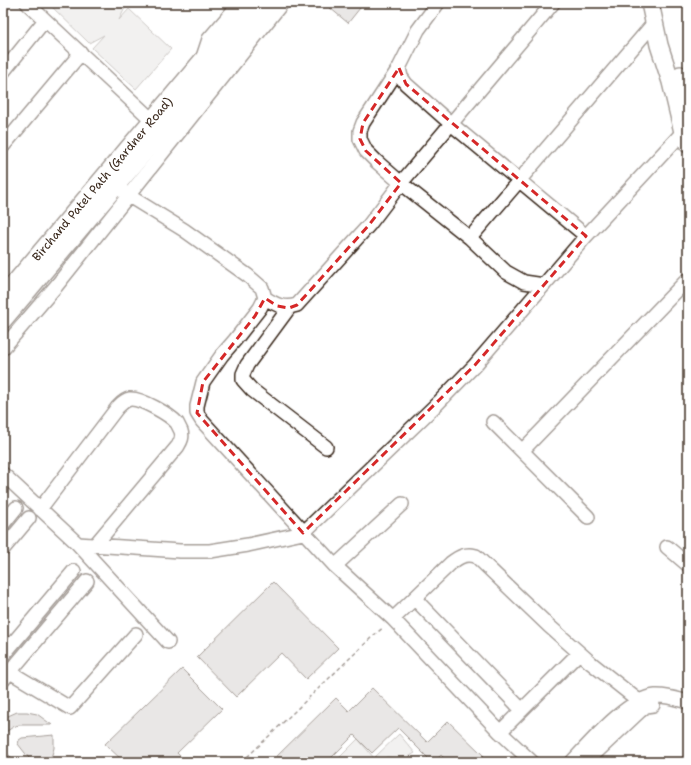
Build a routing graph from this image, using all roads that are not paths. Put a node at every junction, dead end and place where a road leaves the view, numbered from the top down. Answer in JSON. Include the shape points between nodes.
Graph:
{"nodes":[{"id":1,"x":27,"y":3,"type":"edge"},
{"id":2,"x":270,"y":3,"type":"edge"},
{"id":3,"x":282,"y":3,"type":"edge"},
{"id":4,"x":438,"y":3,"type":"edge"},
{"id":5,"x":553,"y":3,"type":"edge"},
{"id":6,"x":650,"y":3,"type":"edge"},
{"id":7,"x":661,"y":3,"type":"edge"},
{"id":8,"x":248,"y":11,"type":"edge"},
{"id":9,"x":45,"y":20,"type":"junction"},
{"id":10,"x":654,"y":23,"type":"junction"},
{"id":11,"x":80,"y":53,"type":"junction"},
{"id":12,"x":399,"y":68,"type":"junction"},
{"id":13,"x":3,"y":72,"type":"edge"},
{"id":14,"x":688,"y":101,"type":"edge"},
{"id":15,"x":152,"y":120,"type":"junction"},
{"id":16,"x":450,"y":123,"type":"junction"},
{"id":17,"x":686,"y":138,"type":"edge"},
{"id":18,"x":3,"y":146,"type":"edge"},
{"id":19,"x":519,"y":180,"type":"junction"},
{"id":20,"x":401,"y":183,"type":"junction"},
{"id":21,"x":123,"y":191,"type":"junction"},
{"id":22,"x":586,"y":236,"type":"junction"},
{"id":23,"x":470,"y":238,"type":"junction"},
{"id":24,"x":688,"y":279,"type":"edge"},
{"id":25,"x":544,"y":285,"type":"junction"},
{"id":26,"x":3,"y":297,"type":"edge"},
{"id":27,"x":265,"y":298,"type":"junction"},
{"id":28,"x":289,"y":308,"type":"junction"},
{"id":29,"x":3,"y":320,"type":"edge"},
{"id":30,"x":3,"y":348,"type":"edge"},
{"id":31,"x":492,"y":422,"type":"dead end"},
{"id":32,"x":326,"y":447,"type":"dead end"},
{"id":33,"x":522,"y":451,"type":"junction"},
{"id":34,"x":3,"y":474,"type":"edge"},
{"id":35,"x":402,"y":504,"type":"dead end"},
{"id":36,"x":16,"y":508,"type":"dead end"},
{"id":37,"x":40,"y":509,"type":"junction"},
{"id":38,"x":588,"y":517,"type":"dead end"},
{"id":39,"x":29,"y":518,"type":"dead end"},
{"id":40,"x":3,"y":524,"type":"edge"},
{"id":41,"x":303,"y":533,"type":"junction"},
{"id":42,"x":78,"y":544,"type":"junction"},
{"id":43,"x":95,"y":545,"type":"junction"},
{"id":44,"x":667,"y":547,"type":"dead end"},
{"id":45,"x":3,"y":549,"type":"edge"},
{"id":46,"x":688,"y":565,"type":"edge"},
{"id":47,"x":335,"y":566,"type":"junction"},
{"id":48,"x":74,"y":571,"type":"dead end"},
{"id":49,"x":87,"y":581,"type":"dead end"},
{"id":50,"x":415,"y":599,"type":"junction"},
{"id":51,"x":394,"y":619,"type":"junction"},
{"id":52,"x":136,"y":634,"type":"dead end"},
{"id":53,"x":168,"y":642,"type":"dead end"},
{"id":54,"x":579,"y":653,"type":"junction"},
{"id":55,"x":3,"y":655,"type":"edge"},
{"id":56,"x":6,"y":676,"type":"edge"},
{"id":57,"x":647,"y":701,"type":"junction"},
{"id":58,"x":688,"y":702,"type":"edge"},
{"id":59,"x":522,"y":710,"type":"junction"},
{"id":60,"x":688,"y":711,"type":"edge"},
{"id":61,"x":500,"y":732,"type":"junction"},
{"id":62,"x":532,"y":762,"type":"edge"},
{"id":63,"x":572,"y":762,"type":"edge"},
{"id":64,"x":586,"y":762,"type":"edge"}],
"edges":[{"from":1,"to":9,"type":"street"},
{"from":2,"to":8,"type":"main road"},
{"from":3,"to":21,"type":"street"},
{"from":4,"to":12,"type":"street","via":[[418,30]]},
{"from":5,"to":16,"type":"street"},
{"from":6,"to":10,"type":"main road"},
{"from":7,"to":14,"type":"main road"},
{"from":8,"to":15,"type":"main road","name":"Birchand Patel Path (Gardner Road)"},
{"from":8,"to":21,"type":"main road","name":"Birchand Patel Path (Gardner Road)"},
{"from":9,"to":11,"type":"street"},
{"from":9,"to":13,"type":"street"},
{"from":10,"to":17,"type":"main road"},
{"from":10,"to":19,"type":"street"},
{"from":11,"to":15,"type":"street"},
{"from":11,"to":18,"type":"street"},
{"from":12,"to":16,"type":"street","via":[[406,84]]},
{"from":12,"to":20,"type":"street","via":[[363,123],[360,139],[366,151]]},
{"from":15,"to":26,"type":"main road","name":"Birchand Patel Path (Gardner Road)"},
{"from":16,"to":19,"type":"street"},
{"from":16,"to":20,"type":"street"},
{"from":17,"to":22,"type":"street"},
{"from":19,"to":22,"type":"street"},
{"from":19,"to":23,"type":"street"},
{"from":20,"to":23,"type":"street"},
{"from":20,"to":28,"type":"street","via":[[316,285],[297,305]]},
{"from":21,"to":27,"type":"street","via":[[247,275],[262,288]]},
{"from":21,"to":29,"type":"main road","name":"Birchand Patel Path (Gardner Road)"},
{"from":21,"to":30,"type":"street","via":[[57,285]]},
{"from":22,"to":25,"type":"street"},
{"from":23,"to":25,"type":"street","via":[[511,275],[524,282]]},
{"from":24,"to":33,"type":"street"},
{"from":25,"to":41,"type":"street","via":[[475,365]]},
{"from":27,"to":28,"type":"street","via":[[277,306]]},
{"from":27,"to":41,"type":"street","via":[[255,316],[205,378],[199,393],[197,413]]},
{"from":28,"to":32,"type":"street","via":[[247,365],[243,380],[252,390]]},
{"from":31,"to":33,"type":"street"},
{"from":33,"to":38,"type":"street"},
{"from":34,"to":37,"type":"street"},
{"from":35,"to":47,"type":"street"},
{"from":36,"to":40,"type":"street"},
{"from":37,"to":42,"type":"street"},
{"from":37,"to":43,"type":"street","via":[[123,402],[136,400],[170,418],[177,423],[182,440]]},
{"from":39,"to":45,"type":"street"},
{"from":41,"to":43,"type":"street","via":[[210,551]]},
{"from":41,"to":47,"type":"street"},
{"from":42,"to":43,"type":"street"},
{"from":42,"to":53,"type":"street"},
{"from":44,"to":46,"type":"street"},
{"from":47,"to":51,"type":"street"},
{"from":48,"to":55,"type":"street"},
{"from":49,"to":56,"type":"street"},
{"from":50,"to":51,"type":"street"},
{"from":50,"to":54,"type":"street","via":[[462,555],[476,556]]},
{"from":50,"to":59,"type":"street"},
{"from":51,"to":61,"type":"street"},
{"from":52,"to":56,"type":"street","via":[[70,708]]},
{"from":54,"to":57,"type":"street"},
{"from":54,"to":59,"type":"street"},
{"from":57,"to":58,"type":"street","via":[[667,697]]},
{"from":57,"to":60,"type":"street"},
{"from":57,"to":63,"type":"street","via":[[628,708]]},
{"from":57,"to":64,"type":"street","via":[[640,711]]},
{"from":59,"to":61,"type":"street"},
{"from":61,"to":62,"type":"street"}]}
